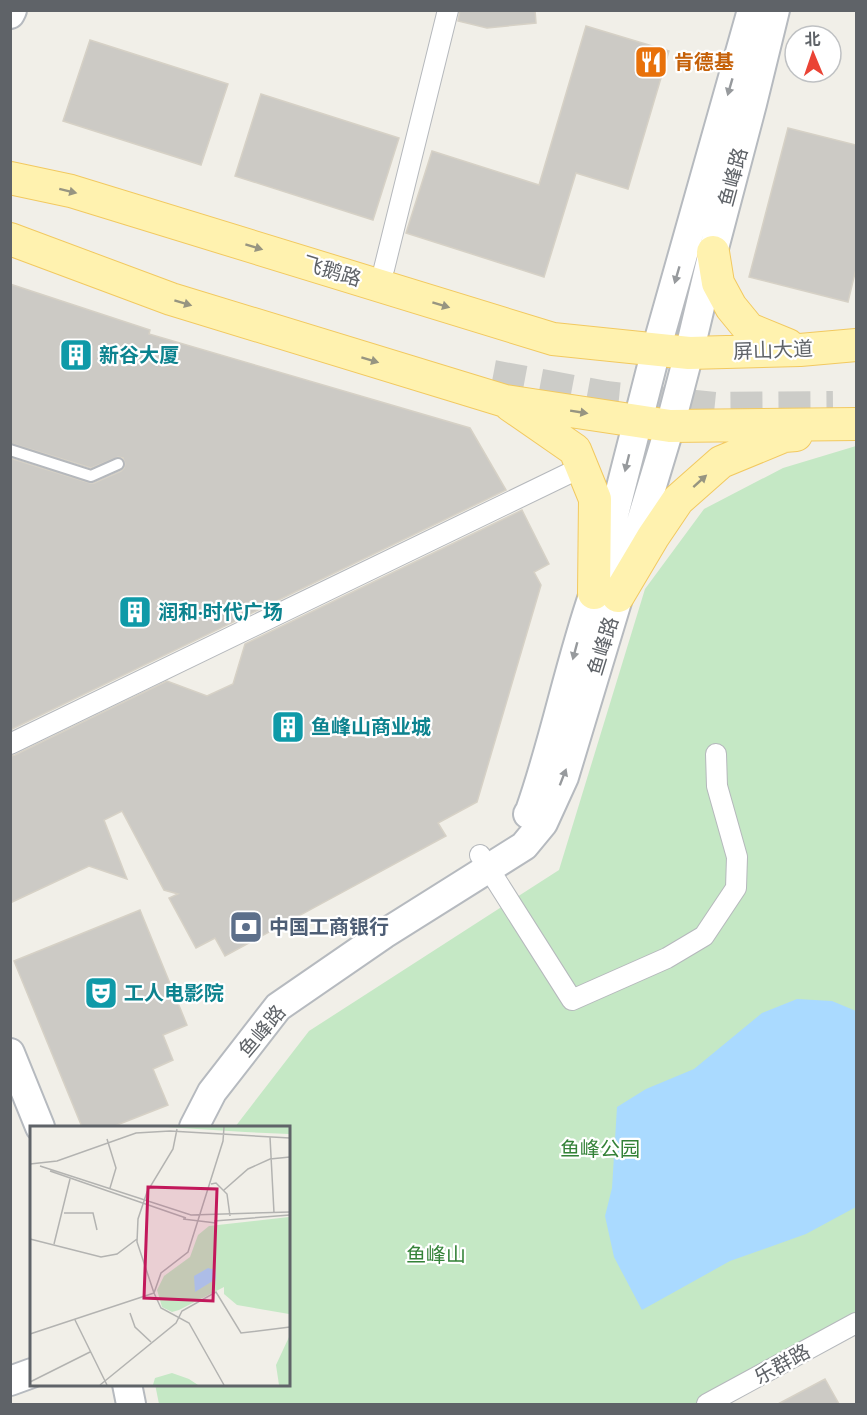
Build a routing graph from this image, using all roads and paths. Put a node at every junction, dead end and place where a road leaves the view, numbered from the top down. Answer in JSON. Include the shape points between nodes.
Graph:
{"nodes":[{"id":1,"x":448,"y":10,"type":"edge"},
{"id":2,"x":752,"y":10,"type":"edge"},
{"id":3,"x":775,"y":10,"type":"edge"},
{"id":4,"x":10,"y":178,"type":"edge"},
{"id":5,"x":10,"y":231,"type":"edge"},
{"id":6,"x":10,"y":239,"type":"edge"},
{"id":7,"x":713,"y":252,"type":"junction"},
{"id":8,"x":384,"y":269,"type":"dead end"},
{"id":9,"x":856,"y":345,"type":"edge"},
{"id":10,"x":656,"y":350,"type":"junction"},
{"id":11,"x":800,"y":350,"type":"junction"},
{"id":12,"x":689,"y":353,"type":"junction"},
{"id":13,"x":499,"y":388,"type":"junction"},
{"id":14,"x":851,"y":416,"type":"edge"},
{"id":15,"x":637,"y":422,"type":"junction"},
{"id":16,"x":670,"y":426,"type":"junction"},
{"id":17,"x":10,"y":450,"type":"edge"},
{"id":18,"x":118,"y":464,"type":"dead end"},
{"id":19,"x":582,"y":467,"type":"junction"},
{"id":20,"x":606,"y":595,"type":"junction"},
{"id":21,"x":10,"y":744,"type":"edge"},
{"id":22,"x":716,"y":754,"type":"dead end"},
{"id":23,"x":485,"y":861,"type":"junction"},
{"id":24,"x":10,"y":1053,"type":"edge"},
{"id":25,"x":40,"y":1126,"type":"edge"},
{"id":26,"x":175,"y":1126,"type":"edge"},
{"id":27,"x":195,"y":1126,"type":"edge"},
{"id":28,"x":856,"y":1323,"type":"edge"},
{"id":29,"x":30,"y":1375,"type":"edge"},
{"id":30,"x":10,"y":1381,"type":"edge"},
{"id":31,"x":127,"y":1385,"type":"edge"},
{"id":32,"x":131,"y":1404,"type":"edge"},
{"id":33,"x":708,"y":1404,"type":"edge"}],
"edges":[{"from":1,"to":8,"type":"street"},
{"from":2,"to":10,"type":"main road","name":"鱼峰路","one_way":true},
{"from":3,"to":7,"type":"main road","name":"鱼峰路"},
{"from":4,"to":10,"type":"main road","name":"飞鹅路","one_way":true,"via":[[71,191],[553,339]]},
{"from":5,"to":13,"type":"main road","via":[[299,315]]},
{"from":6,"to":13,"type":"main road","one_way":true,"via":[[171,299]]},
{"from":7,"to":11,"type":"main road","via":[[718,283],[749,329]]},
{"from":7,"to":12,"type":"main road","name":"鱼峰路"},
{"from":9,"to":11,"type":"main road","name":"屏山大道"},
{"from":10,"to":12,"type":"main road","name":"飞鹅路"},
{"from":10,"to":15,"type":"main road","name":"鱼峰路"},
{"from":11,"to":12,"type":"main road","name":"屏山大道"},
{"from":12,"to":16,"type":"main road","name":"鱼峰路"},
{"from":13,"to":15,"type":"main road","one_way":true},
{"from":13,"to":19,"type":"main road","via":[[575,450]]},
{"from":14,"to":16,"type":"main road"},
{"from":20,"to":14,"type":"main road","one_way":true,"via":[[678,500],[721,462],[784,436]]},
{"from":15,"to":16,"type":"main road"},
{"from":15,"to":20,"type":"main road","name":"鱼峰路","one_way":true},
{"from":16,"to":20,"type":"main road","name":"鱼峰路"},
{"from":17,"to":18,"type":"lane","via":[[91,476]]},
{"from":19,"to":20,"type":"main road","via":[[595,499]]},
{"from":19,"to":21,"type":"street"},
{"from":20,"to":23,"type":"main road","name":"鱼峰路","via":[[564,777],[543,823],[524,846]]},
{"from":22,"to":23,"type":"street","via":[[717,786],[737,857],[736,888],[704,936],[667,958],[572,1000]]},
{"from":23,"to":26,"type":"main road","name":"鱼峰路","via":[[381,915],[271,993],[195,1085]]},
{"from":23,"to":27,"type":"main road","name":"鱼峰路","via":[[278,1007],[212,1092]]},
{"from":24,"to":25,"type":"main road"},
{"from":28,"to":33,"type":"street","name":"乐群路"},
{"from":29,"to":30,"type":"main road"},
{"from":31,"to":32,"type":"main road"}]}
